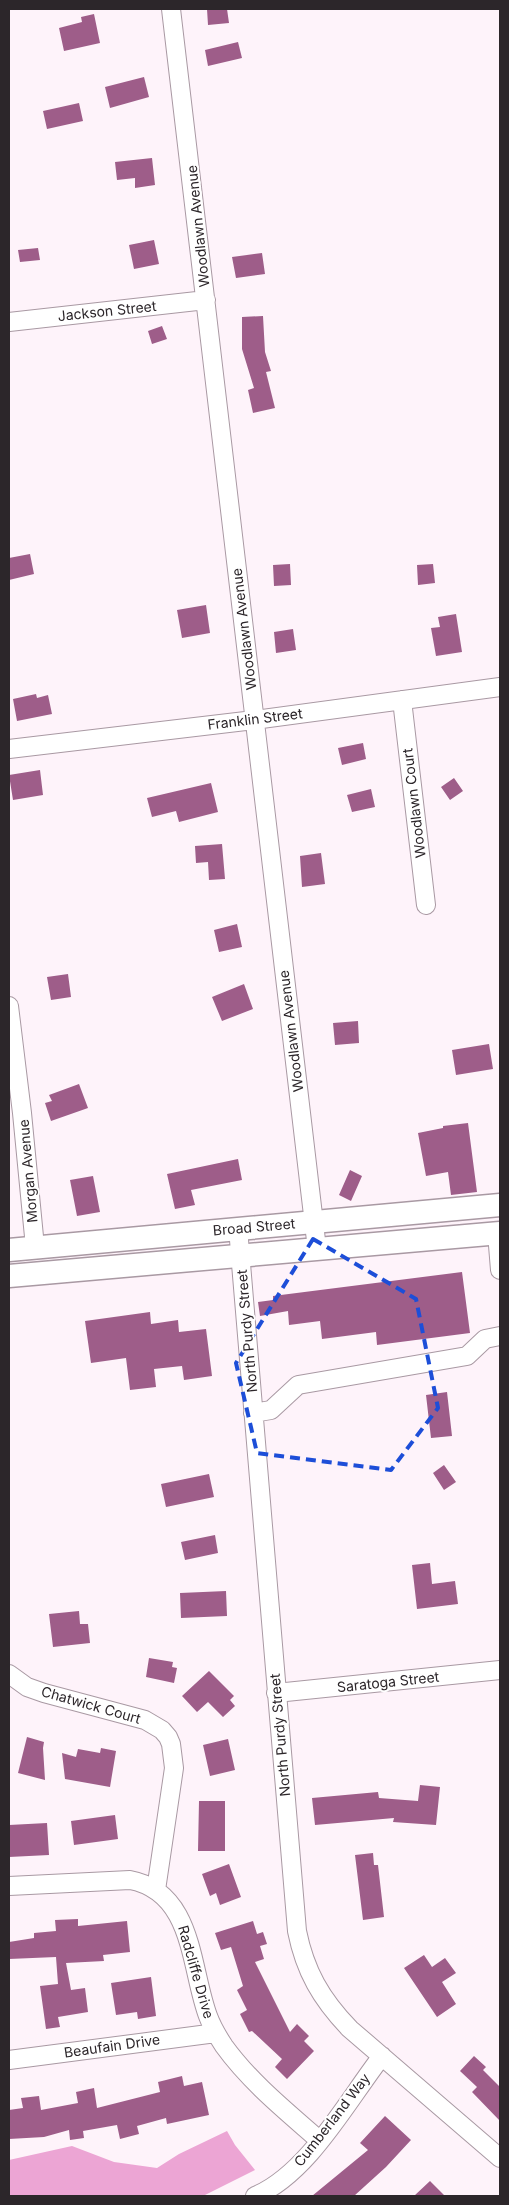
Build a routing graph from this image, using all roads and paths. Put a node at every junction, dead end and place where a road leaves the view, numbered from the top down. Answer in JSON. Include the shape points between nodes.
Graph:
{"nodes":[{"id":1,"x":171,"y":9,"type":"edge"},
{"id":2,"x":206,"y":300,"type":"junction"},
{"id":3,"x":9,"y":322,"type":"edge"},
{"id":4,"x":500,"y":686,"type":"edge"},
{"id":5,"x":402,"y":700,"type":"junction"},
{"id":6,"x":254,"y":720,"type":"junction"},
{"id":7,"x":9,"y":748,"type":"edge"},
{"id":8,"x":426,"y":905,"type":"dead end"},
{"id":9,"x":9,"y":1012,"type":"edge"},
{"id":10,"x":17,"y":1143,"type":"edge"},
{"id":11,"x":500,"y":1205,"type":"edge"},
{"id":12,"x":314,"y":1222,"type":"junction"},
{"id":13,"x":238,"y":1228,"type":"junction"},
{"id":14,"x":499,"y":1233,"type":"edge"},
{"id":15,"x":35,"y":1247,"type":"junction"},
{"id":16,"x":317,"y":1249,"type":"junction"},
{"id":17,"x":9,"y":1250,"type":"edge"},
{"id":18,"x":240,"y":1255,"type":"junction"},
{"id":19,"x":500,"y":1270,"type":"edge"},
{"id":20,"x":9,"y":1276,"type":"edge"},
{"id":21,"x":500,"y":1336,"type":"edge"},
{"id":22,"x":253,"y":1413,"type":"junction"},
{"id":23,"x":500,"y":1670,"type":"edge"},
{"id":24,"x":9,"y":1674,"type":"edge"},
{"id":25,"x":276,"y":1693,"type":"junction"},
{"id":26,"x":9,"y":1886,"type":"edge"},
{"id":27,"x":156,"y":1890,"type":"junction"},
{"id":28,"x":216,"y":2033,"type":"junction"},
{"id":29,"x":382,"y":2056,"type":"junction"},
{"id":30,"x":9,"y":2060,"type":"edge"},
{"id":31,"x":319,"y":2140,"type":"junction"},
{"id":32,"x":500,"y":2158,"type":"edge"},
{"id":33,"x":255,"y":2196,"type":"edge"}],
"edges":[{"from":1,"to":2,"type":"street","name":"Woodlawn Avenue"},
{"from":2,"to":3,"type":"street","name":"Jackson Street"},
{"from":2,"to":6,"type":"street","name":"Woodlawn Avenue"},
{"from":4,"to":5,"type":"street","name":"Franklin Street"},
{"from":5,"to":6,"type":"street","name":"Franklin Street"},
{"from":5,"to":8,"type":"street","name":"Woodlawn Court"},
{"from":6,"to":7,"type":"street","name":"Franklin Street"},
{"from":6,"to":12,"type":"street","name":"Woodlawn Avenue"},
{"from":9,"to":10,"type":"street","name":"Morgan Avenue"},
{"from":10,"to":15,"type":"street","name":"Morgan Avenue"},
{"from":11,"to":12,"type":"main road","name":"Broad Street"},
{"from":12,"to":13,"type":"main road","name":"Broad Street"},
{"from":12,"to":16,"type":"street","name":"Woodlawn Avenue"},
{"from":13,"to":15,"type":"main road","name":"Broad Street"},
{"from":13,"to":18,"type":"street","name":"North Purdy Street"},
{"from":14,"to":16,"type":"main road","name":"Broad Street"},
{"from":14,"to":19,"type":"street"},
{"from":15,"to":17,"type":"main road","name":"Broad Street"},
{"from":16,"to":18,"type":"main road","name":"Broad Street"},
{"from":18,"to":20,"type":"main road","name":"Broad Street"},
{"from":18,"to":22,"type":"street","name":"North Purdy Street"},
{"from":21,"to":22,"type":"street","via":[[485,1339],[467,1356],[298,1385],[271,1410]]},
{"from":22,"to":25,"type":"street","name":"North Purdy Street"},
{"from":23,"to":25,"type":"street","name":"Saratoga Street"},
{"from":24,"to":27,"type":"street","name":"Chatwick Court","via":[[27,1687],[44,1693],[145,1720],[162,1730],[168,1738],[174,1768]]},
{"from":25,"to":29,"type":"street","name":"North Purdy Street","via":[[297,1931],[303,1959],[332,2011]]},
{"from":26,"to":27,"type":"street","name":"Radcliffe Drive","via":[[130,1880]]},
{"from":27,"to":28,"type":"street","name":"Radcliffe Drive","via":[[168,1900],[184,1925],[208,2016]]},
{"from":28,"to":30,"type":"street","name":"Beaufain Drive"},
{"from":28,"to":31,"type":"street","name":"Radcliffe Drive","via":[[254,2081]]},
{"from":29,"to":31,"type":"street","name":"Cumberland Way"},
{"from":29,"to":32,"type":"street","name":"North Purdy Street"},
{"from":31,"to":33,"type":"street","name":"Cumberland Way","via":[[293,2171]]}]}
